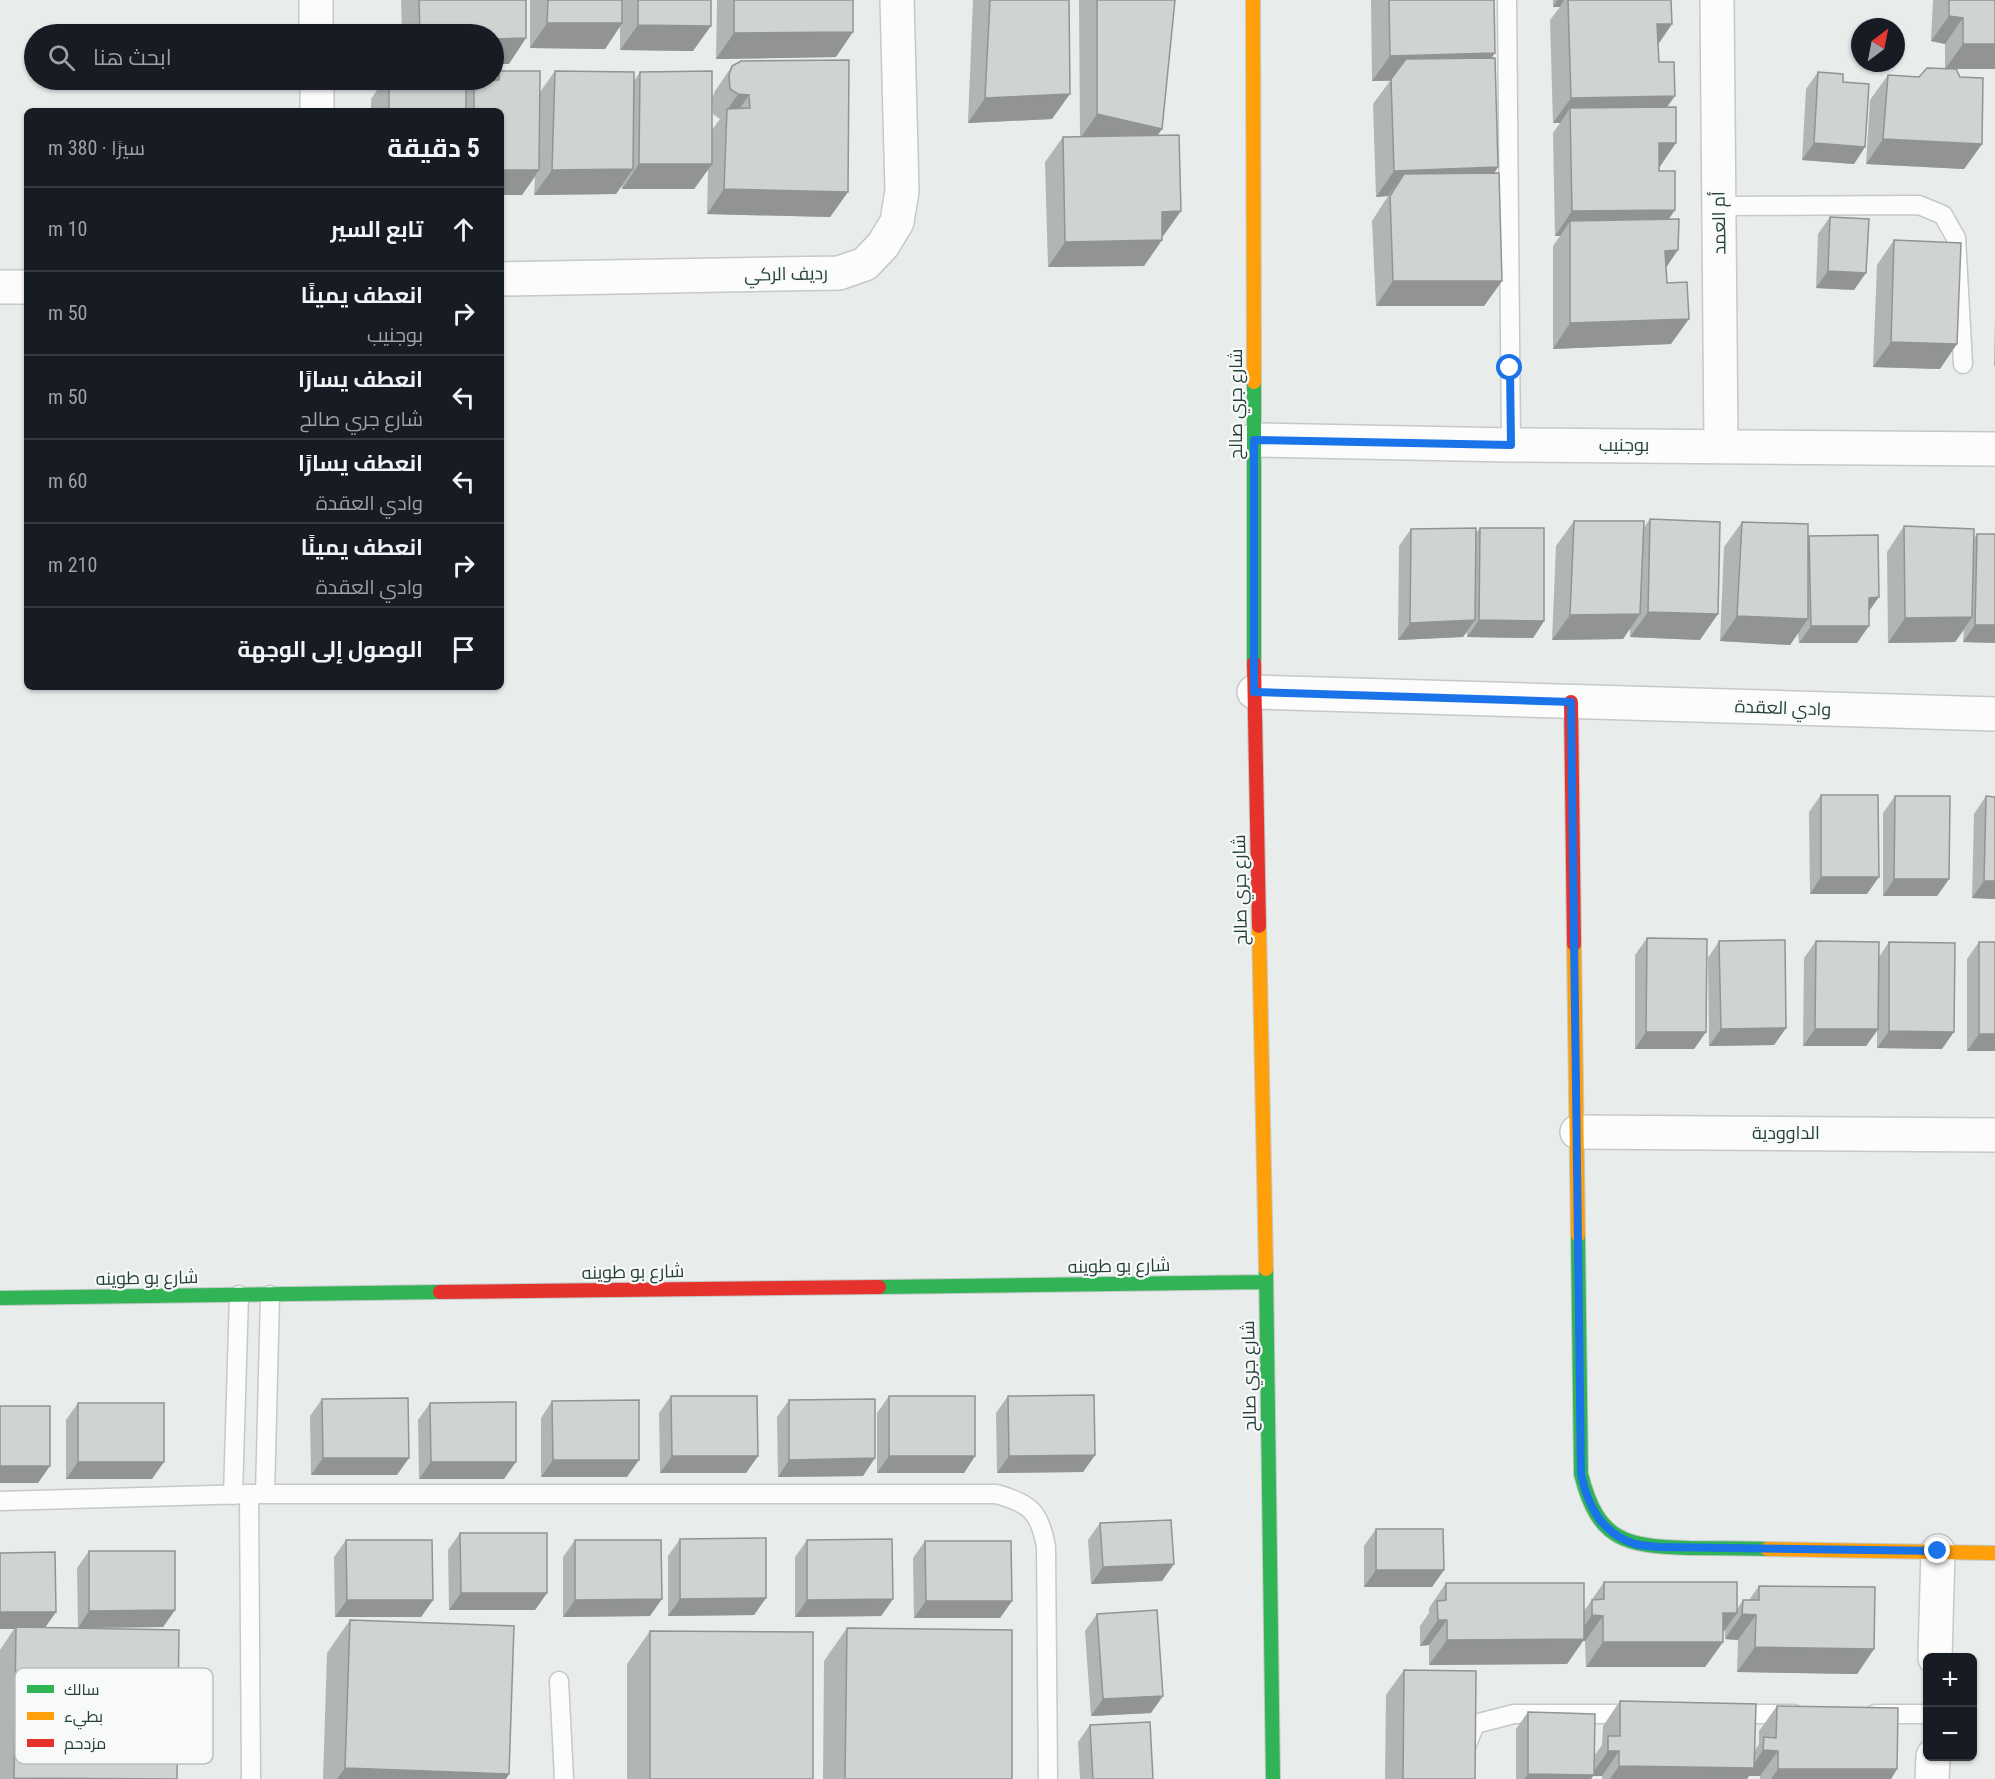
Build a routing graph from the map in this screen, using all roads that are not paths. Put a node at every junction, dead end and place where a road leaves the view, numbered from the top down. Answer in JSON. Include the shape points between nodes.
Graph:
{"nodes":[{"id":1,"x":316,"y":0,"type":"edge"},
{"id":2,"x":897,"y":0,"type":"edge"},
{"id":3,"x":1252,"y":0,"type":"edge"},
{"id":4,"x":1507,"y":0,"type":"edge"},
{"id":5,"x":1717,"y":0,"type":"edge"},
{"id":6,"x":316,"y":24,"type":"edge"},
{"id":7,"x":316,"y":90,"type":"edge"},
{"id":8,"x":317,"y":108,"type":"edge"},
{"id":9,"x":1719,"y":206,"type":"junction"},
{"id":10,"x":504,"y":279,"type":"edge"},
{"id":11,"x":0,"y":287,"type":"edge"},
{"id":12,"x":24,"y":287,"type":"edge"},
{"id":13,"x":1963,"y":364,"type":"dead end"},
{"id":14,"x":1254,"y":440,"type":"junction"},
{"id":15,"x":1511,"y":445,"type":"junction"},
{"id":16,"x":1721,"y":445,"type":"junction"},
{"id":17,"x":1995,"y":449,"type":"edge"},
{"id":18,"x":1254,"y":692,"type":"junction"},
{"id":19,"x":1571,"y":702,"type":"junction"},
{"id":20,"x":1995,"y":714,"type":"edge"},
{"id":21,"x":1577,"y":1132,"type":"junction"},
{"id":22,"x":1995,"y":1135,"type":"edge"},
{"id":23,"x":1266,"y":1282,"type":"junction"},
{"id":24,"x":239,"y":1295,"type":"junction"},
{"id":25,"x":270,"y":1295,"type":"junction"},
{"id":26,"x":0,"y":1298,"type":"edge"},
{"id":27,"x":249,"y":1494,"type":"junction"},
{"id":28,"x":0,"y":1501,"type":"edge"},
{"id":29,"x":1938,"y":1551,"type":"junction"},
{"id":30,"x":1995,"y":1553,"type":"edge"},
{"id":31,"x":1935,"y":1653,"type":"edge"},
{"id":32,"x":559,"y":1682,"type":"dead end"},
{"id":33,"x":1656,"y":1714,"type":"edge"},
{"id":34,"x":1715,"y":1714,"type":"edge"},
{"id":35,"x":1809,"y":1714,"type":"edge"},
{"id":36,"x":1857,"y":1714,"type":"edge"},
{"id":37,"x":1923,"y":1714,"type":"edge"},
{"id":38,"x":1933,"y":1761,"type":"edge"},
{"id":39,"x":251,"y":1779,"type":"edge"},
{"id":40,"x":564,"y":1779,"type":"edge"},
{"id":41,"x":1048,"y":1779,"type":"edge"},
{"id":42,"x":1273,"y":1779,"type":"edge"},
{"id":43,"x":1465,"y":1779,"type":"edge"},
{"id":44,"x":1932,"y":1779,"type":"edge"}],
"edges":[{"from":1,"to":6,"type":"street"},
{"from":2,"to":10,"type":"street","name":"رديف الركي","via":[[902,191],[897,222],[884,245],[865,264],[839,273]]},
{"from":3,"to":14,"type":"street","name":"شارع جري صالح"},
{"from":4,"to":15,"type":"lane"},
{"from":5,"to":9,"type":"street","name":"أم العمد"},
{"from":7,"to":8,"type":"street"},
{"from":9,"to":13,"type":"lane","via":[[1919,205],[1943,215],[1956,238]]},
{"from":9,"to":16,"type":"street","name":"أم العمد"},
{"from":11,"to":12,"type":"street"},
{"from":14,"to":15,"type":"street","name":"بوجنيب"},
{"from":14,"to":18,"type":"street","name":"شارع جري صالح"},
{"from":15,"to":16,"type":"street","name":"بوجنيب"},
{"from":16,"to":17,"type":"street","name":"بوجنيب"},
{"from":18,"to":19,"type":"street","name":"وادي العقدة"},
{"from":18,"to":23,"type":"street","name":"شارع جري صالح"},
{"from":19,"to":20,"type":"street","name":"وادي العقدة"},
{"from":19,"to":21,"type":"street"},
{"from":21,"to":22,"type":"street","name":"الداوودية"},
{"from":21,"to":29,"type":"street","via":[[1581,1474],[1586,1497],[1597,1517],[1614,1534],[1636,1544],[1659,1547]]},
{"from":23,"to":25,"type":"street","name":"شارع بو طوينه"},
{"from":23,"to":42,"type":"street","name":"شارع جري صالح"},
{"from":24,"to":25,"type":"street","name":"شارع بو طوينه"},
{"from":24,"to":26,"type":"street","name":"شارع بو طوينه"},
{"from":24,"to":27,"type":"lane"},
{"from":25,"to":27,"type":"lane"},
{"from":27,"to":28,"type":"lane"},
{"from":27,"to":39,"type":"lane"},
{"from":27,"to":41,"type":"lane","via":[[996,1494],[1010,1498],[1035,1512],[1046,1547]]},
{"from":29,"to":30,"type":"street"},
{"from":29,"to":31,"type":"street"},
{"from":32,"to":40,"type":"lane"},
{"from":33,"to":43,"type":"lane","via":[[1514,1714],[1475,1724],[1463,1755]]},
{"from":34,"to":35,"type":"lane"},
{"from":36,"to":37,"type":"lane"},
{"from":38,"to":44,"type":"street"}]}
